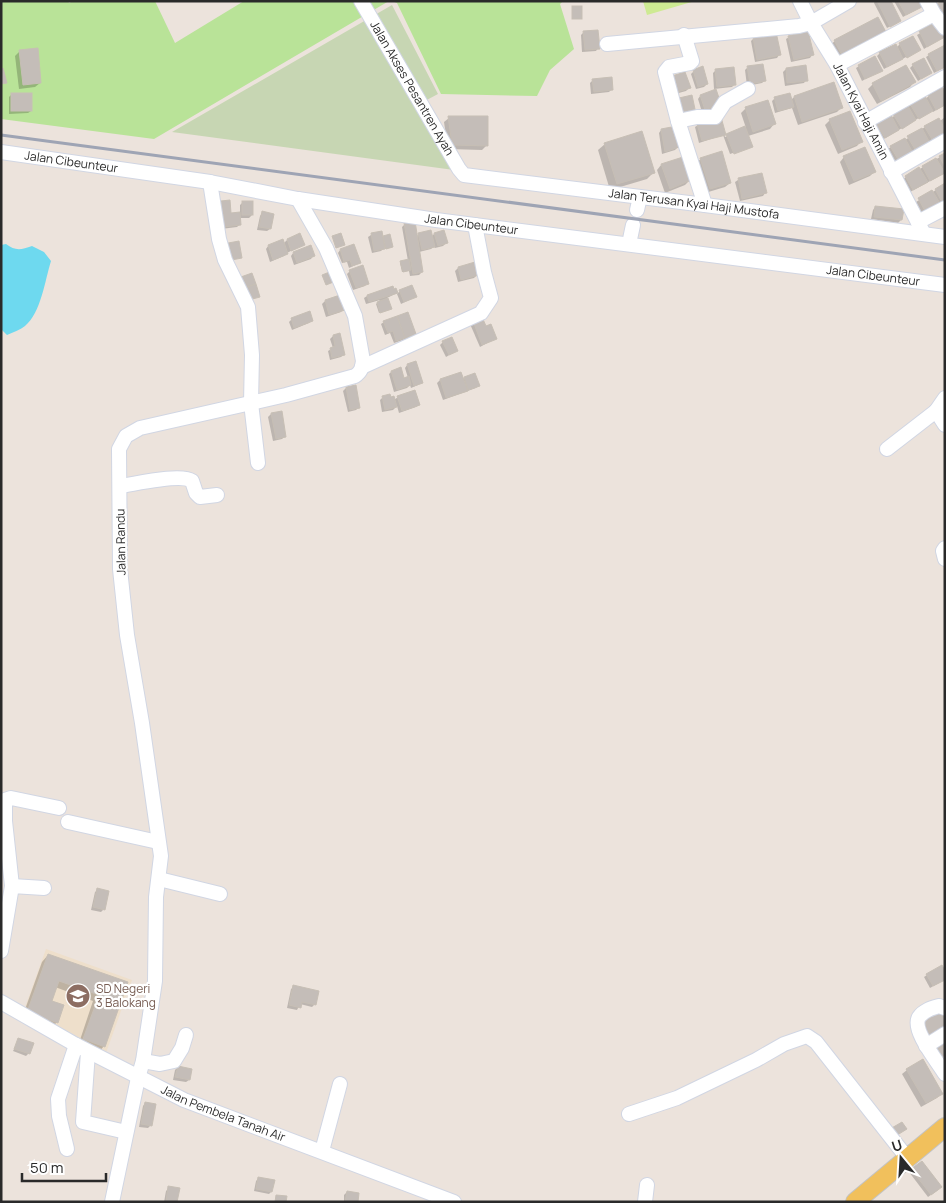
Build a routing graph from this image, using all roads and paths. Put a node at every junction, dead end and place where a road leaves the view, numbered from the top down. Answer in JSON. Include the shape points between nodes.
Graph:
{"nodes":[{"id":1,"x":361,"y":1,"type":"edge"},
{"id":2,"x":800,"y":1,"type":"edge"},
{"id":3,"x":849,"y":1,"type":"edge"},
{"id":4,"x":927,"y":1,"type":"edge"},
{"id":5,"x":934,"y":14,"type":"junction"},
{"id":6,"x":811,"y":23,"type":"junction"},
{"id":7,"x":945,"y":28,"type":"edge"},
{"id":8,"x":684,"y":35,"type":"junction"},
{"id":9,"x":607,"y":44,"type":"dead end"},
{"id":10,"x":836,"y":65,"type":"junction"},
{"id":11,"x":945,"y":77,"type":"edge"},
{"id":12,"x":748,"y":89,"type":"dead end"},
{"id":13,"x":678,"y":120,"type":"junction"},
{"id":14,"x":865,"y":122,"type":"junction"},
{"id":15,"x":945,"y":141,"type":"edge"},
{"id":16,"x":1,"y":152,"type":"edge"},
{"id":17,"x":891,"y":172,"type":"junction"},
{"id":18,"x":464,"y":175,"type":"joint"},
{"id":19,"x":210,"y":182,"type":"junction"},
{"id":20,"x":298,"y":199,"type":"junction"},
{"id":21,"x":705,"y":205,"type":"junction"},
{"id":22,"x":945,"y":208,"type":"edge"},
{"id":23,"x":475,"y":225,"type":"junction"},
{"id":24,"x":633,"y":225,"type":"dead end"},
{"id":25,"x":921,"y":228,"type":"junction"},
{"id":26,"x":945,"y":237,"type":"edge"},
{"id":27,"x":629,"y":244,"type":"junction"},
{"id":28,"x":945,"y":286,"type":"edge"},
{"id":29,"x":362,"y":367,"type":"junction"},
{"id":30,"x":945,"y":398,"type":"edge"},
{"id":31,"x":250,"y":403,"type":"junction"},
{"id":32,"x":936,"y":411,"type":"junction"},
{"id":33,"x":945,"y":425,"type":"edge"},
{"id":34,"x":887,"y":449,"type":"dead end"},
{"id":35,"x":258,"y":463,"type":"dead end"},
{"id":36,"x":120,"y":486,"type":"junction"},
{"id":37,"x":217,"y":495,"type":"dead end"},
{"id":38,"x":945,"y":548,"type":"edge"},
{"id":39,"x":945,"y":559,"type":"edge"},
{"id":40,"x":60,"y":808,"type":"dead end"},
{"id":41,"x":68,"y":822,"type":"dead end"},
{"id":42,"x":158,"y":842,"type":"junction"},
{"id":43,"x":159,"y":879,"type":"junction"},
{"id":44,"x":12,"y":886,"type":"junction"},
{"id":45,"x":44,"y":888,"type":"dead end"},
{"id":46,"x":220,"y":894,"type":"dead end"},
{"id":47,"x":1,"y":952,"type":"edge"},
{"id":48,"x":1,"y":1002,"type":"edge"},
{"id":49,"x":945,"y":1008,"type":"edge"},
{"id":50,"x":945,"y":1034,"type":"edge"},
{"id":51,"x":186,"y":1035,"type":"dead end"},
{"id":52,"x":926,"y":1046,"type":"junction"},
{"id":53,"x":82,"y":1048,"type":"junction"},
{"id":54,"x":143,"y":1061,"type":"junction"},
{"id":55,"x":943,"y":1067,"type":"edge"},
{"id":56,"x":138,"y":1078,"type":"junction"},
{"id":57,"x":340,"y":1084,"type":"dead end"},
{"id":58,"x":629,"y":1114,"type":"dead end"},
{"id":59,"x":945,"y":1127,"type":"edge"},
{"id":60,"x":126,"y":1132,"type":"junction"},
{"id":61,"x":66,"y":1148,"type":"dead end"},
{"id":62,"x":322,"y":1151,"type":"junction"},
{"id":63,"x":908,"y":1159,"type":"junction"},
{"id":64,"x":647,"y":1185,"type":"dead end"},
{"id":65,"x":112,"y":1202,"type":"edge"},
{"id":66,"x":454,"y":1202,"type":"edge"},
{"id":67,"x":645,"y":1202,"type":"edge"},
{"id":68,"x":855,"y":1202,"type":"edge"}],
"edges":[{"from":1,"to":18,"type":"street","name":"Jalan Akses Pesantren Ayah"},
{"from":2,"to":6,"type":"street","name":"Jalan Kyai Haji Amin"},
{"from":3,"to":6,"type":"street"},
{"from":4,"to":5,"type":"street"},
{"from":5,"to":7,"type":"street"},
{"from":5,"to":10,"type":"street"},
{"from":6,"to":8,"type":"street"},
{"from":6,"to":10,"type":"street","name":"Jalan Kyai Haji Amin"},
{"from":8,"to":9,"type":"street"},
{"from":8,"to":13,"type":"street","via":[[692,60],[669,67],[665,72]]},
{"from":10,"to":14,"type":"street","name":"Jalan Kyai Haji Amin"},
{"from":11,"to":14,"type":"street"},
{"from":12,"to":13,"type":"street","via":[[725,102],[714,117]]},
{"from":13,"to":21,"type":"street"},
{"from":14,"to":17,"type":"street","name":"Jalan Kyai Haji Amin"},
{"from":15,"to":17,"type":"street"},
{"from":16,"to":19,"type":"street","name":"Jalan Cibeunteur"},
{"from":17,"to":25,"type":"street","name":"Jalan Kyai Haji Amin"},
{"from":18,"to":21,"type":"street","name":"Jalan Terusan Kyai Haji Mustofa","via":[[639,204]]},
{"from":19,"to":20,"type":"street","name":"Jalan Cibeunteur"},
{"from":19,"to":31,"type":"street","via":[[225,260],[248,307],[252,355]]},
{"from":20,"to":23,"type":"street","name":"Jalan Cibeunteur"},
{"from":20,"to":29,"type":"street","via":[[326,248],[356,316]]},
{"from":21,"to":25,"type":"street","name":"Jalan Terusan Kyai Haji Mustofa"},
{"from":22,"to":25,"type":"street"},
{"from":23,"to":27,"type":"street","name":"Jalan Cibeunteur"},
{"from":23,"to":29,"type":"street","name":"Jalan Randu","via":[[491,298],[481,313]]},
{"from":24,"to":27,"type":"street"},
{"from":25,"to":26,"type":"street","name":"Jalan Terusan Kyai Haji Mustofa"},
{"from":27,"to":28,"type":"street","name":"Jalan Cibeunteur"},
{"from":29,"to":31,"type":"street","name":"Jalan Randu","via":[[356,376]]},
{"from":30,"to":32,"type":"street"},
{"from":31,"to":35,"type":"street"},
{"from":31,"to":36,"type":"street","name":"Jalan Randu","via":[[132,432],[126,436],[120,450]]},
{"from":32,"to":33,"type":"street"},
{"from":32,"to":34,"type":"street"},
{"from":36,"to":37,"type":"street","via":[[186,478],[192,481],[200,497]]},
{"from":36,"to":42,"type":"street","name":"Jalan Randu","via":[[120,569],[127,635]]},
{"from":38,"to":39,"type":"street"},
{"from":40,"to":44,"type":"street","via":[[11,798],[5,800]]},
{"from":41,"to":42,"type":"street"},
{"from":42,"to":43,"type":"street","name":"Jalan Randu","via":[[161,856]]},
{"from":43,"to":46,"type":"street"},
{"from":43,"to":54,"type":"street","name":"Jalan Randu","via":[[154,981]]},
{"from":44,"to":45,"type":"street"},
{"from":44,"to":47,"type":"street"},
{"from":48,"to":53,"type":"street","name":"Jalan Pembela Tanah Air"},
{"from":49,"to":52,"type":"street","via":[[939,1006],[926,1010],[918,1018],[917,1026]]},
{"from":50,"to":52,"type":"street"},
{"from":51,"to":54,"type":"street","via":[[174,1061],[160,1064]]},
{"from":52,"to":55,"type":"street"},
{"from":53,"to":56,"type":"street","name":"Jalan Pembela Tanah Air"},
{"from":53,"to":60,"type":"street","via":[[83,1122]]},
{"from":53,"to":61,"type":"street","via":[[58,1099]]},
{"from":54,"to":56,"type":"street","name":"Jalan Randu"},
{"from":56,"to":60,"type":"street","name":"Jalan Randu"},
{"from":56,"to":62,"type":"street","name":"Jalan Pembela Tanah Air","via":[[184,1100]]},
{"from":57,"to":62,"type":"street"},
{"from":58,"to":63,"type":"street","via":[[677,1098],[806,1036],[816,1042]]},
{"from":59,"to":63,"type":"main road"},
{"from":60,"to":65,"type":"street","name":"Jalan Randu"},
{"from":62,"to":66,"type":"street","name":"Jalan Pembela Tanah Air"},
{"from":63,"to":68,"type":"main road"},
{"from":64,"to":67,"type":"street"}]}
